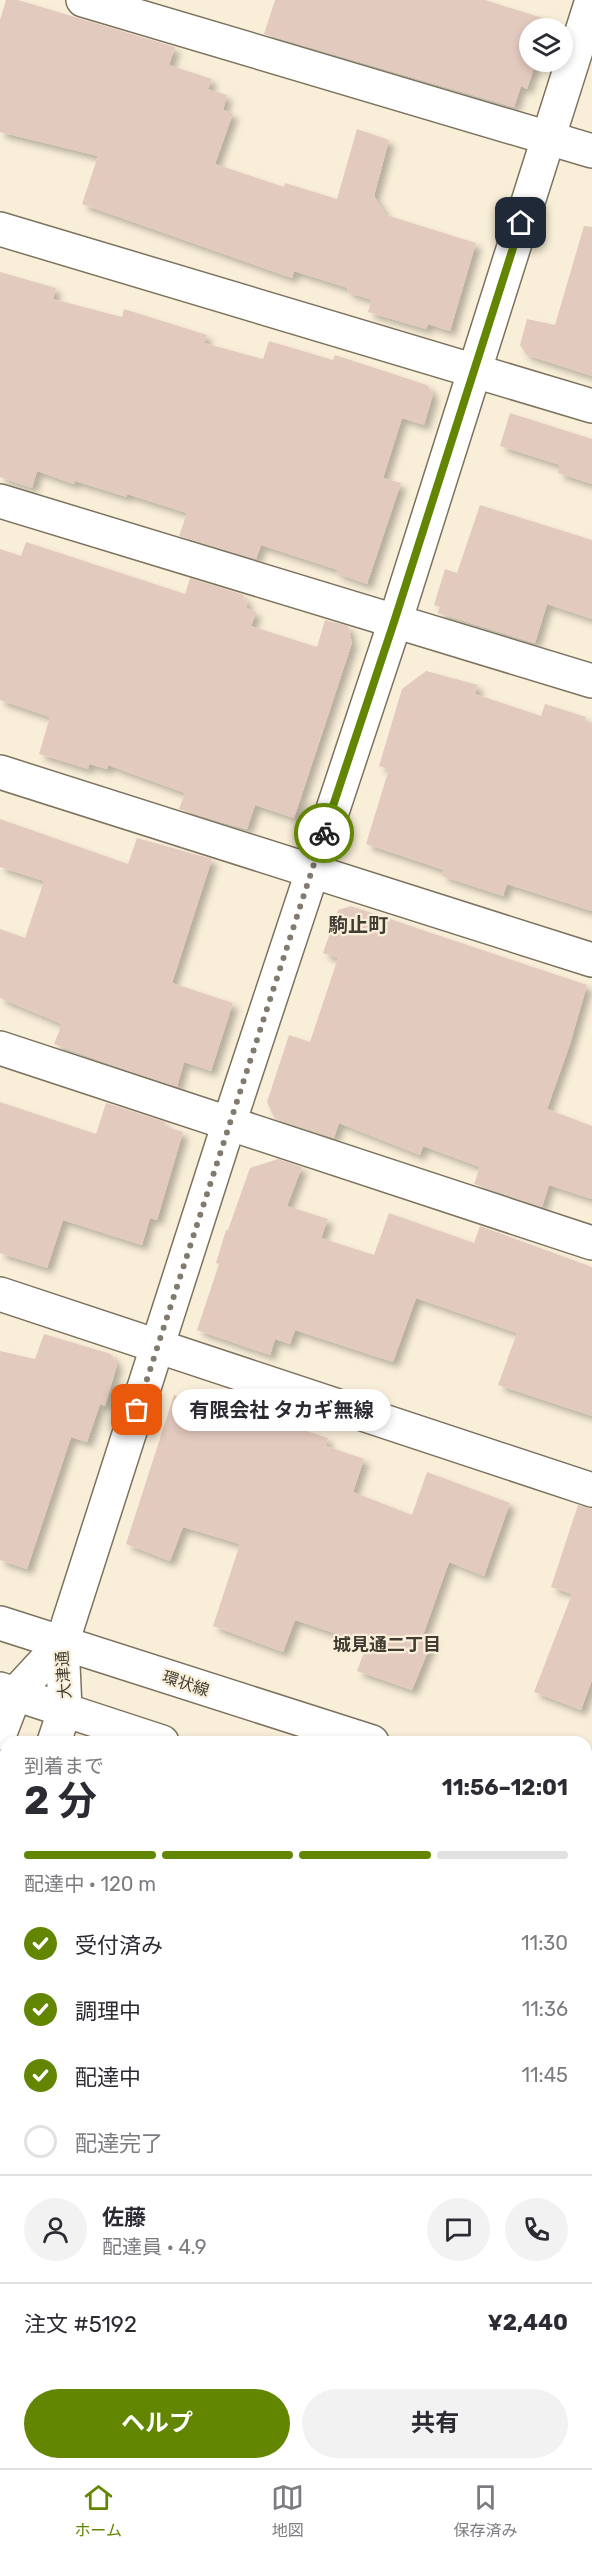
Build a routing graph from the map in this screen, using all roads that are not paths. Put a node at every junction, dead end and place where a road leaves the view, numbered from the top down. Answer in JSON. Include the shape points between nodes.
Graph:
{"nodes":[{"id":1,"x":83,"y":0,"type":"edge"},
{"id":2,"x":592,"y":0,"type":"edge"},
{"id":3,"x":548,"y":138,"type":"junction"},
{"id":4,"x":592,"y":151,"type":"edge"},
{"id":5,"x":0,"y":229,"type":"edge"},
{"id":6,"x":474,"y":372,"type":"junction"},
{"id":7,"x":592,"y":406,"type":"edge"},
{"id":8,"x":0,"y":501,"type":"edge"},
{"id":9,"x":394,"y":622,"type":"junction"},
{"id":10,"x":592,"y":681,"type":"edge"},
{"id":11,"x":0,"y":772,"type":"edge"},
{"id":12,"x":312,"y":870,"type":"junction"},
{"id":13,"x":592,"y":960,"type":"edge"},
{"id":14,"x":0,"y":1048,"type":"edge"},
{"id":15,"x":229,"y":1123,"type":"junction"},
{"id":16,"x":592,"y":1243,"type":"edge"},
{"id":17,"x":0,"y":1294,"type":"edge"},
{"id":18,"x":157,"y":1346,"type":"junction"},
{"id":19,"x":592,"y":1490,"type":"edge"},
{"id":20,"x":0,"y":1623,"type":"edge"},
{"id":21,"x":62,"y":1643,"type":"junction"},
{"id":22,"x":8,"y":1692,"type":"edge"},
{"id":23,"x":65,"y":1709,"type":"junction"},
{"id":24,"x":0,"y":1733,"type":"edge"},
{"id":25,"x":56,"y":1736,"type":"edge"},
{"id":26,"x":144,"y":1736,"type":"edge"},
{"id":27,"x":353,"y":1736,"type":"edge"}],
"edges":[{"from":1,"to":3,"type":"street"},
{"from":2,"to":3,"type":"street"},
{"from":3,"to":4,"type":"street"},
{"from":3,"to":6,"type":"street"},
{"from":5,"to":6,"type":"street"},
{"from":6,"to":7,"type":"street"},
{"from":6,"to":9,"type":"street"},
{"from":8,"to":9,"type":"street"},
{"from":9,"to":10,"type":"street"},
{"from":9,"to":12,"type":"street"},
{"from":11,"to":12,"type":"street"},
{"from":12,"to":13,"type":"street"},
{"from":12,"to":15,"type":"street"},
{"from":14,"to":15,"type":"street"},
{"from":15,"to":16,"type":"street"},
{"from":15,"to":18,"type":"street"},
{"from":17,"to":18,"type":"street"},
{"from":18,"to":19,"type":"street"},
{"from":18,"to":21,"type":"street"},
{"from":20,"to":21,"type":"street","name":"環状線"},
{"from":21,"to":22,"type":"street","name":"大津通"},
{"from":21,"to":23,"type":"street","name":"大津通"},
{"from":21,"to":27,"type":"street","name":"環状線"},
{"from":22,"to":23,"type":"street"},
{"from":22,"to":24,"type":"street","name":"大津通"},
{"from":23,"to":25,"type":"street","name":"大津通"},
{"from":23,"to":26,"type":"street"}]}
